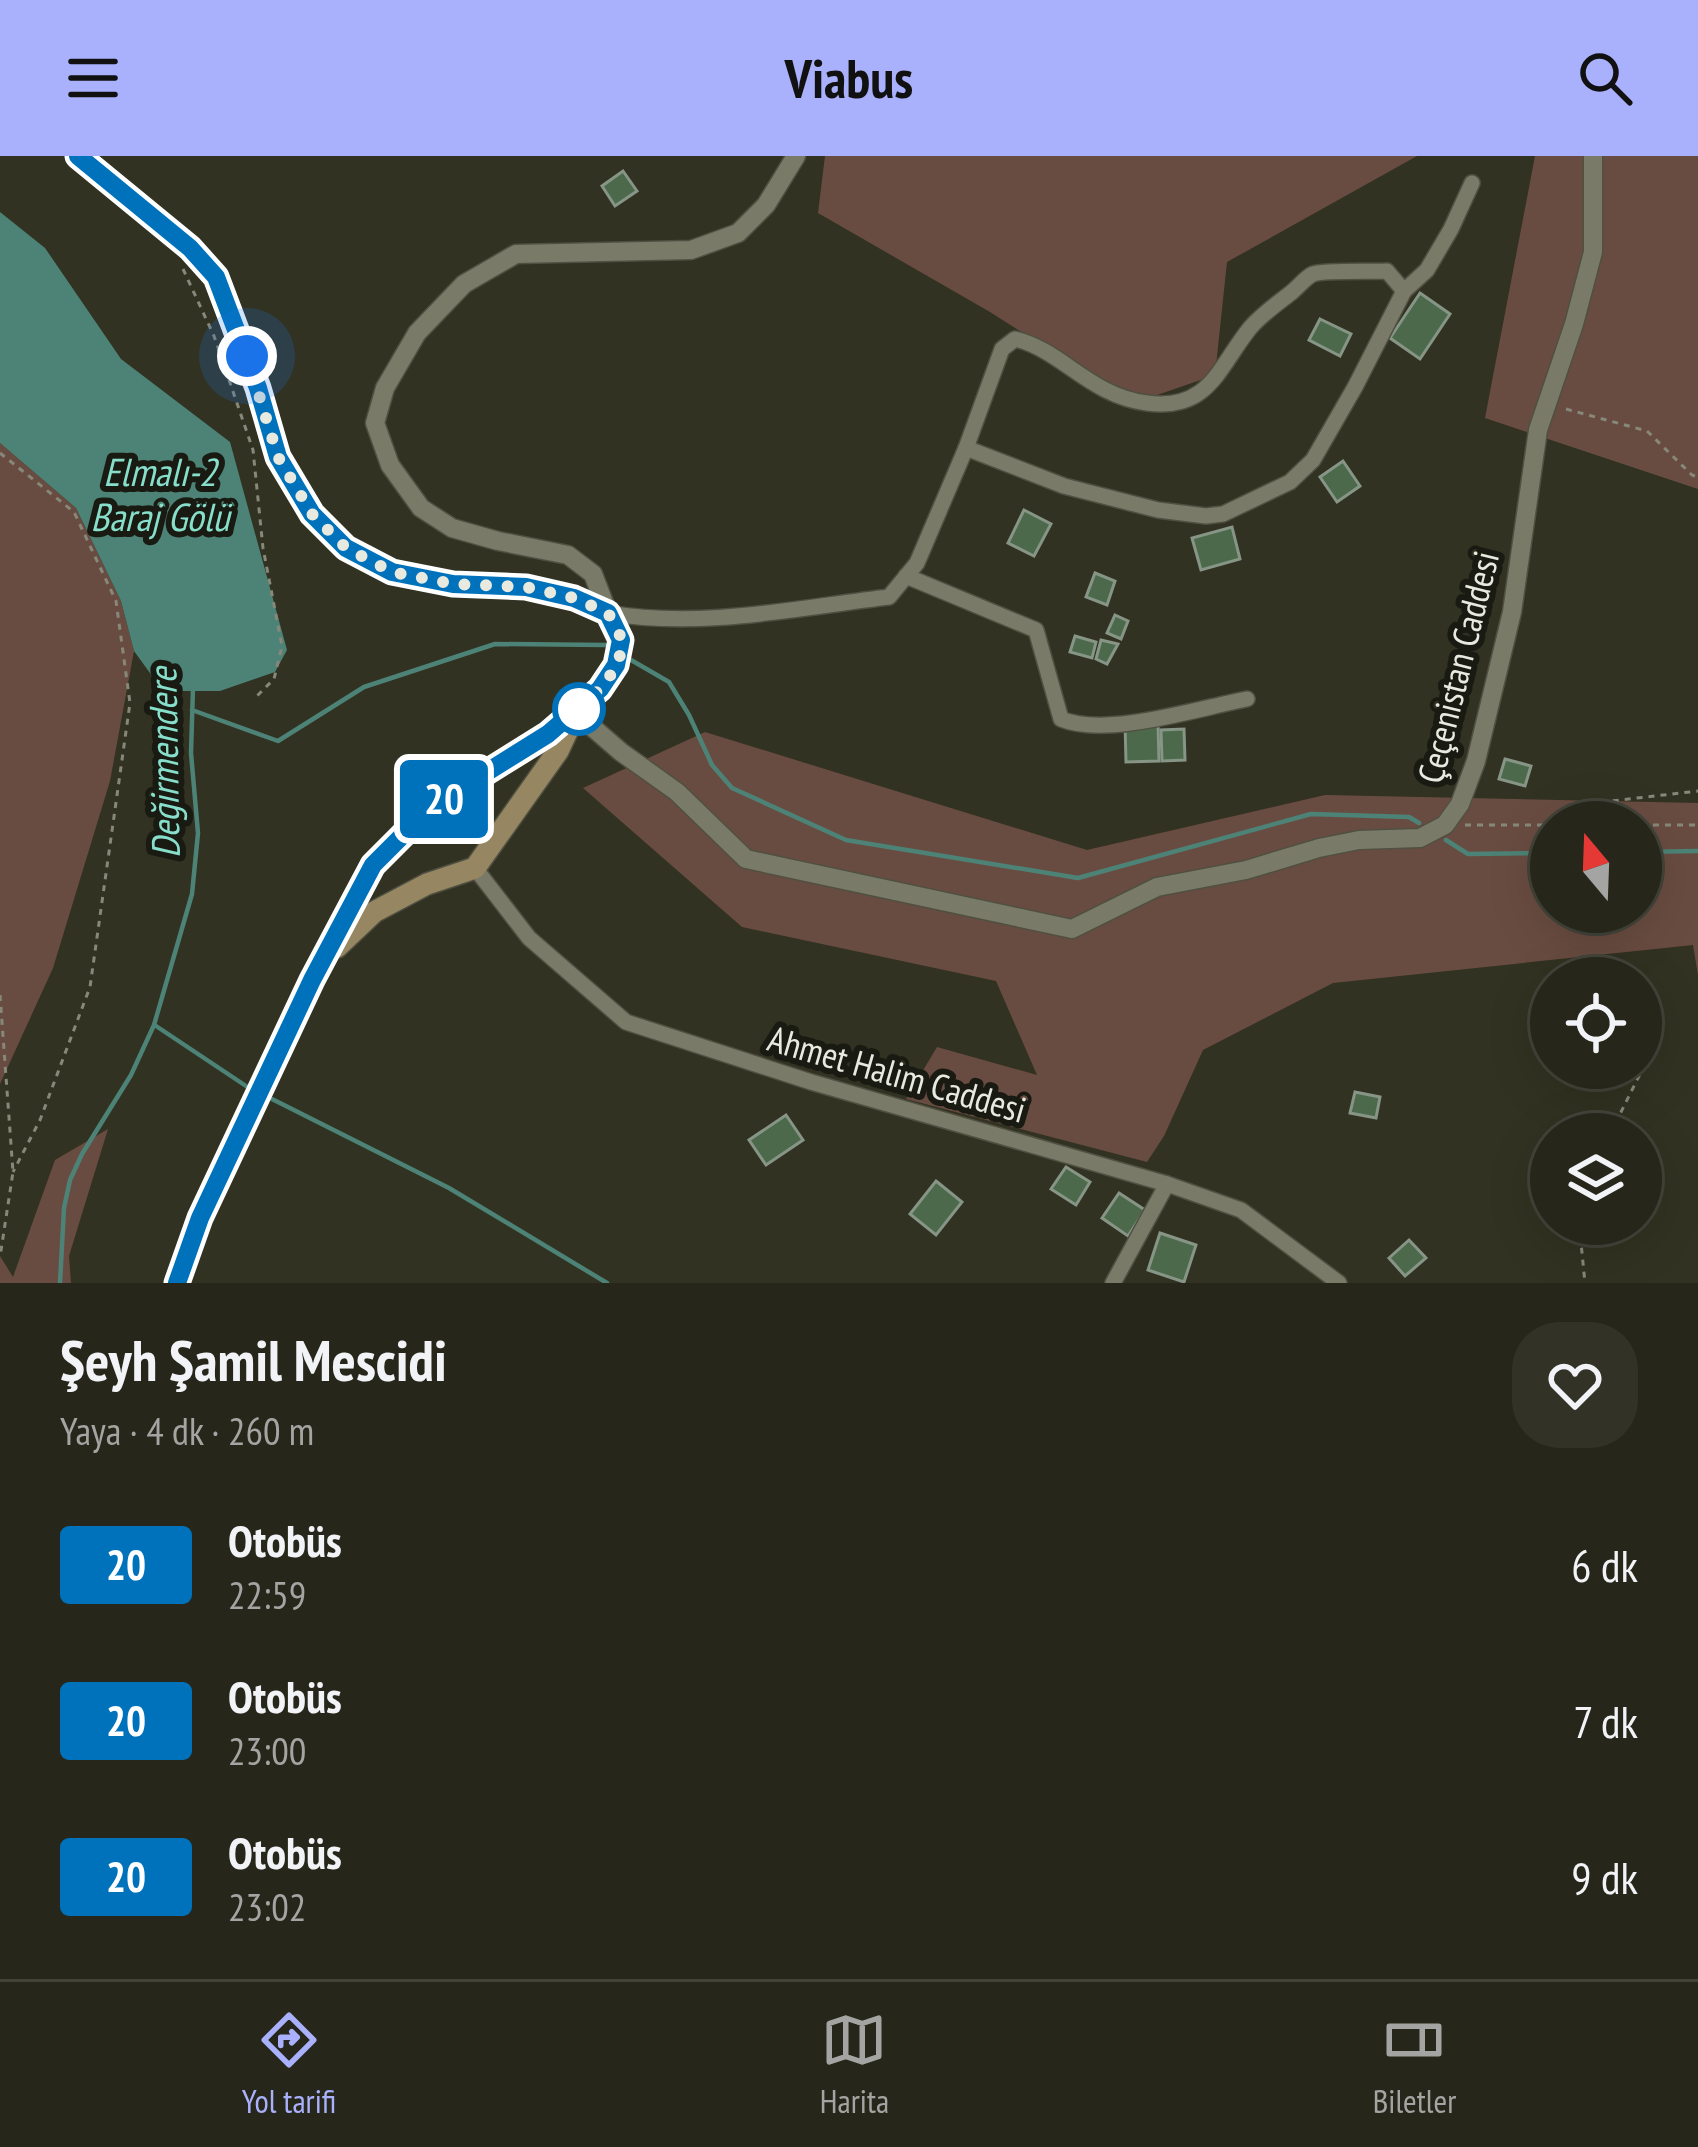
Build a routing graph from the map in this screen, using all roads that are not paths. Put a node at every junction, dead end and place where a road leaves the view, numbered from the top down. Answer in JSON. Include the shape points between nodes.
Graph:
{"nodes":[{"id":1,"x":79,"y":156,"type":"edge"},
{"id":2,"x":796,"y":156,"type":"edge"},
{"id":3,"x":1593,"y":156,"type":"edge"},
{"id":4,"x":1472,"y":183,"type":"dead end"},
{"id":5,"x":1404,"y":291,"type":"junction"},
{"id":6,"x":967,"y":448,"type":"junction"},
{"id":7,"x":906,"y":576,"type":"junction"},
{"id":8,"x":608,"y":613,"type":"junction"},
{"id":9,"x":1247,"y":699,"type":"dead end"},
{"id":10,"x":576,"y":712,"type":"junction"},
{"id":11,"x":475,"y":868,"type":"junction"},
{"id":12,"x":321,"y":963,"type":"junction"},
{"id":13,"x":1167,"y":1184,"type":"junction"},
{"id":14,"x":177,"y":1283,"type":"edge"},
{"id":15,"x":1113,"y":1283,"type":"edge"},
{"id":16,"x":1339,"y":1283,"type":"edge"}],
"edges":[{"from":1,"to":8,"type":"main road","via":[[216,277],[278,457],[312,514],[346,548],[392,572],[526,587]]},
{"from":2,"to":8,"type":"street","via":[[738,233],[691,250],[516,254],[464,284],[417,333],[385,388],[376,423],[390,466],[421,508],[452,528],[568,555],[593,574]]},
{"from":3,"to":10,"type":"street","name":"Çeçenistan Caddesi","via":[[1593,252],[1538,430],[1511,612],[1476,761],[1445,825],[1420,838],[1359,840],[1156,887],[1072,928],[746,859]]},
{"from":4,"to":5,"type":"street","via":[[1427,270]]},
{"from":5,"to":6,"type":"street","via":[[1313,460],[1290,482],[1223,514],[1158,510],[1064,486]]},
{"from":5,"to":6,"type":"street","via":[[1387,271],[1312,274],[1252,325],[1212,385],[1174,404],[1116,396],[1015,339],[1002,349]]},
{"from":6,"to":7,"type":"street"},
{"from":7,"to":8,"type":"street","via":[[889,597],[710,618]]},
{"from":7,"to":9,"type":"street","via":[[1036,630],[1061,718],[1076,724],[1120,724]]},
{"from":8,"to":10,"type":"main road","via":[[621,640],[616,665]]},
{"from":10,"to":11,"type":"main road","via":[[558,751]]},
{"from":10,"to":12,"type":"main road","via":[[416,821],[373,865]]},
{"from":11,"to":12,"type":"main road","via":[[374,912]]},
{"from":11,"to":13,"type":"street","name":"Ahmet Halim Caddesi","via":[[529,938],[626,1022]]},
{"from":12,"to":14,"type":"main road"},
{"from":13,"to":15,"type":"street"},
{"from":13,"to":16,"type":"street","name":"Ahmet Halim Caddesi","via":[[1241,1210]]}]}
